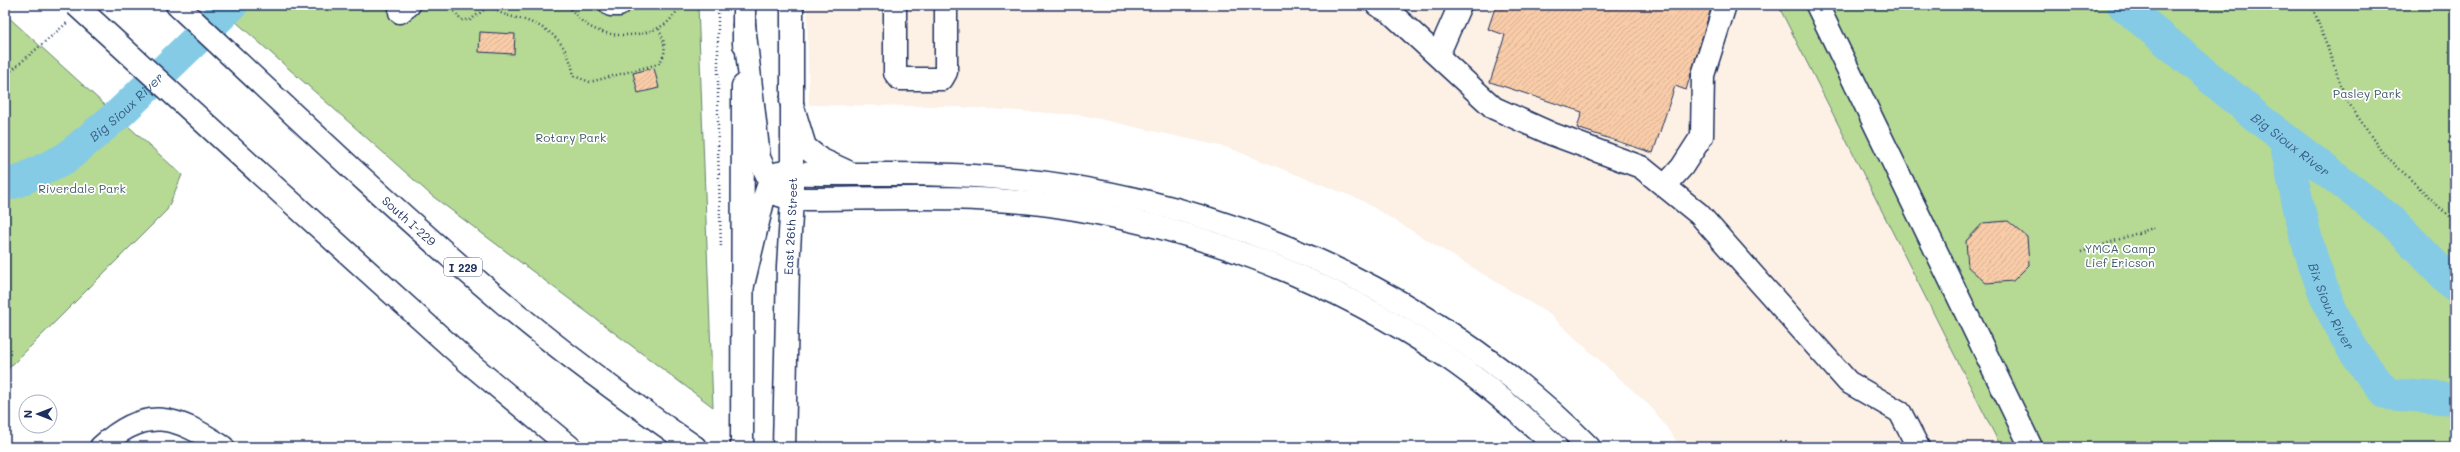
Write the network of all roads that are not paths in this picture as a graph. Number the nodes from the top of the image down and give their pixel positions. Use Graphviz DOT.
graph roads {
  1 [pos="76,5"];
  2 [pos="176,5"];
  3 [pos="611,5"];
  4 [pos="619,5"];
  5 [pos="792,5"];
  6 [pos="895,5"];
  7 [pos="946,5"];
  8 [pos="1377,5"];
  9 [pos="1460,5"];
  10 [pos="1725,5"];
  11 [pos="1817,5"];
  12 [pos="744,15"];
  13 [pos="1438,55"];
  14 [pos="792,101"];
  15 [pos="793,174"];
  16 [pos="867,174"];
  17 [pos="769,183"];
  18 [pos="1665,186"];
  19 [pos="792,199"];
  20 [pos="742,289"];
  21 [pos="101,447"];
  22 [pos="224,447"];
  23 [pos="570,447"];
  24 [pos="695,447"];
  25 [pos="742,447"];
  26 [pos="784,447"];
  27 [pos="1556,447"];
  28 [pos="1589,447"];
  29 [pos="1918,447"];
  30 [pos="2031,447"];
  1 -- 23 [label="main road, bridge"];
  2 -- 24 [label="main road, South I-229 / I 229"];
  3 -- 4 [label="main road"];
  5 -- 14 [label="main road, East 26th Street"];
  6 -- 7 [label="main road"];
  8 -- 13 [label="main road"];
  9 -- 13 [label="main road"];
  10 -- 18 [label="main road"];
  11 -- 30 [label="main road"];
  12 -- 17 [label="main road"];
  12 -- 20 [label="main road"];
  13 -- 18 [label="main road"];
  14 -- 15 [label="main road, East 26th Street"];
  14 -- 16 [label="main road"];
  15 -- 16 [label="main road"];
  15 -- 17 [label="main road"];
  15 -- 19 [label="main road, East 26th Street"];
  16 -- 28 [label="main road"];
  17 -- 19 [label="main road"];
  17 -- 20 [label="main road"];
  18 -- 29 [label="main road"];
  19 -- 26 [label="main road, East 26th Street"];
  19 -- 27 [label="main road"];
  20 -- 25 [label="main road"];
  21 -- 22 [label="main road"];
}
